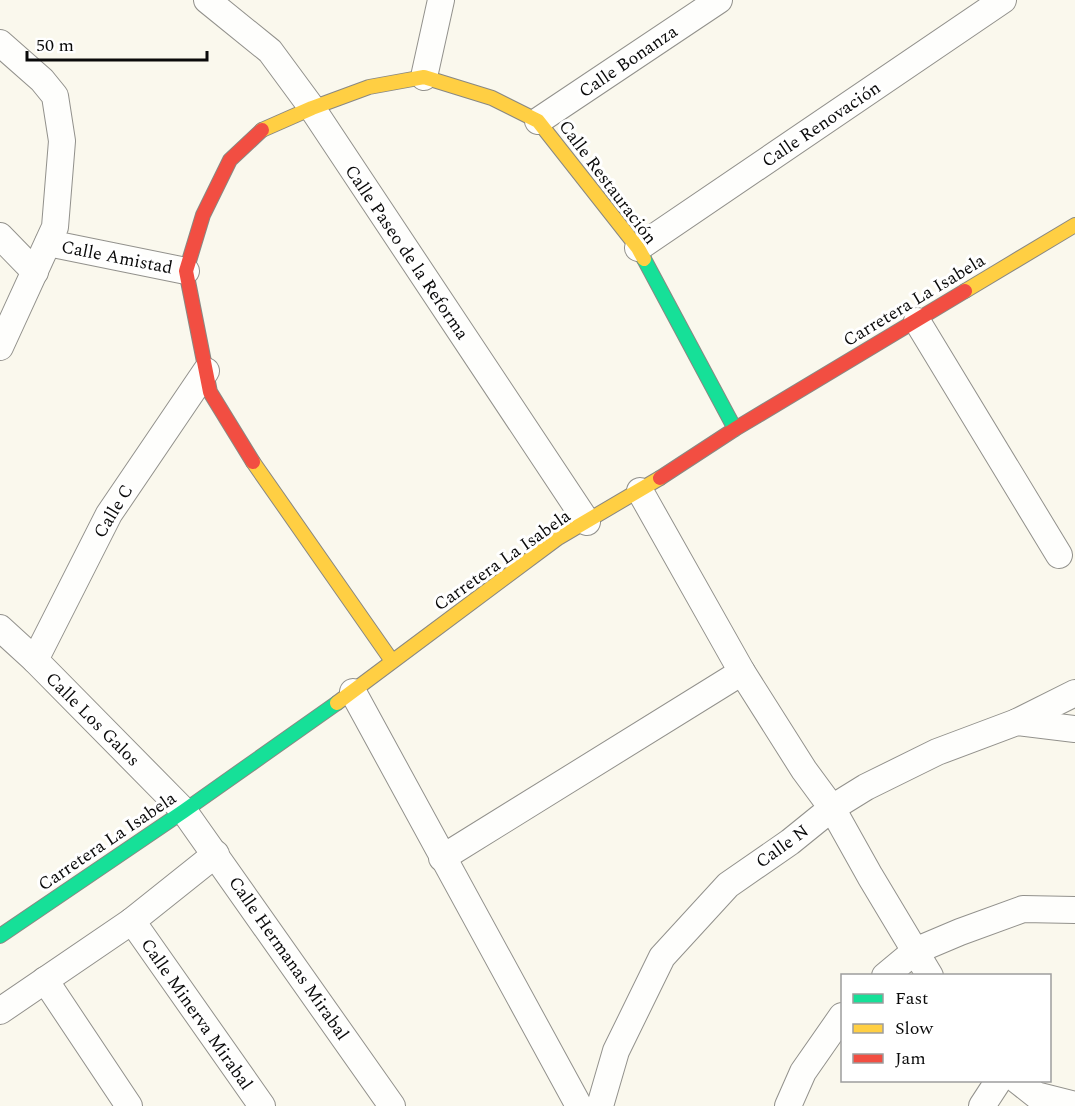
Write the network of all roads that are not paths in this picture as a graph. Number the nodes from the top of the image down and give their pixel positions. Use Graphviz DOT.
graph roads {
  1 [pos="207,0"];
  2 [pos="441,0"];
  3 [pos="718,0"];
  4 [pos="1003,0"];
  5 [pos="0,43"];
  6 [pos="424,77"];
  7 [pos="312,108"];
  8 [pos="538,121"];
  9 [pos="1075,225"];
  10 [pos="0,236"];
  11 [pos="48,243"];
  12 [pos="638,248"];
  13 [pos="186,271"];
  14 [pos="35,272"];
  15 [pos="916,321"];
  16 [pos="0,347"];
  17 [pos="206,371"];
  18 [pos="735,429"];
  19 [pos="640,491"];
  20 [pos="587,522"];
  21 [pos="1059,555"];
  22 [pos="0,628"];
  23 [pos="35,660"];
  24 [pos="392,661"];
  25 [pos="742,672"];
  26 [pos="353,692"];
  27 [pos="1075,693"];
  28 [pos="1017,722"];
  29 [pos="1075,729"];
  30 [pos="832,808"];
  31 [pos="184,811"];
  32 [pos="216,854"];
  33 [pos="442,858"];
  34 [pos="1075,910"];
  35 [pos="132,921"];
  36 [pos="0,936"];
  37 [pos="915,951"];
  38 [pos="886,974"];
  39 [pos="929,974"];
  40 [pos="45,980"];
  41 [pos="0,1011"];
  42 [pos="841,1019"];
  43 [pos="998,1082"];
  44 [pos="1020,1082"];
  45 [pos="1075,1105"];
  46 [pos="129,1106"];
  47 [pos="262,1106"];
  48 [pos="392,1106"];
  49 [pos="579,1106"];
  50 [pos="600,1106"];
  51 [pos="788,1106"];
  52 [pos="982,1106"];
  1 -- 7 [label="street, Calle Paseo de la Reforma"];
  2 -- 6 [label="street"];
  3 -- 8 [label="street, Calle Bonanza"];
  4 -- 12 [label="street, Calle Renovación"];
  5 -- 11 [label="street"];
  6 -- 7 [label="main road, Calle Restauración"];
  6 -- 8 [label="main road, Calle Restauración"];
  7 -- 13 [label="main road, Calle Restauración"];
  7 -- 20 [label="street, Calle Paseo de la Reforma"];
  8 -- 12 [label="main road, Calle Restauración"];
  9 -- 15 [label="main road, Carretera La Isabela"];
  10 -- 14 [label="street"];
  11 -- 13 [label="street, Calle Amistad"];
  11 -- 14 [label="street"];
  12 -- 18 [label="main road, Calle Restauración"];
  13 -- 17 [label="main road, Calle Restauración"];
  14 -- 16 [label="street"];
  15 -- 18 [label="main road, Carretera La Isabela"];
  15 -- 21 [label="street"];
  17 -- 23 [label="street, Calle C"];
  17 -- 24 [label="main road, Calle Restauración"];
  18 -- 19 [label="main road, Carretera La Isabela"];
  19 -- 20 [label="main road, Carretera La Isabela"];
  19 -- 25 [label="street"];
  20 -- 24 [label="main road, Carretera La Isabela"];
  22 -- 23 [label="street, Calle Los Galos"];
  23 -- 31 [label="street, Calle Los Galos"];
  24 -- 26 [label="main road, Carretera La Isabela"];
  25 -- 30 [label="street"];
  25 -- 33 [label="street"];
  26 -- 31 [label="main road, Carretera La Isabela"];
  26 -- 33 [label="street"];
  27 -- 28 [label="street"];
  28 -- 29 [label="street, Calle N"];
  28 -- 30 [label="street, Calle N"];
  30 -- 37 [label="street"];
  30 -- 50 [label="street, Calle N"];
  31 -- 32 [label="street, Calle Hermanas Mirabal"];
  31 -- 36 [label="main road, Carretera La Isabela"];
  32 -- 35 [label="street"];
  32 -- 48 [label="street, Calle Hermanas Mirabal"];
  33 -- 49 [label="street"];
  34 -- 37 [label="street"];
  35 -- 40 [label="street"];
  35 -- 47 [label="street, Calle Minerva Mirabal"];
  37 -- 38 [label="street"];
  37 -- 39 [label="street"];
  40 -- 41 [label="street"];
  40 -- 46 [label="street"];
  42 -- 51 [label="street"];
  43 -- 52 [label="street"];
  44 -- 45 [label="street"];
}
